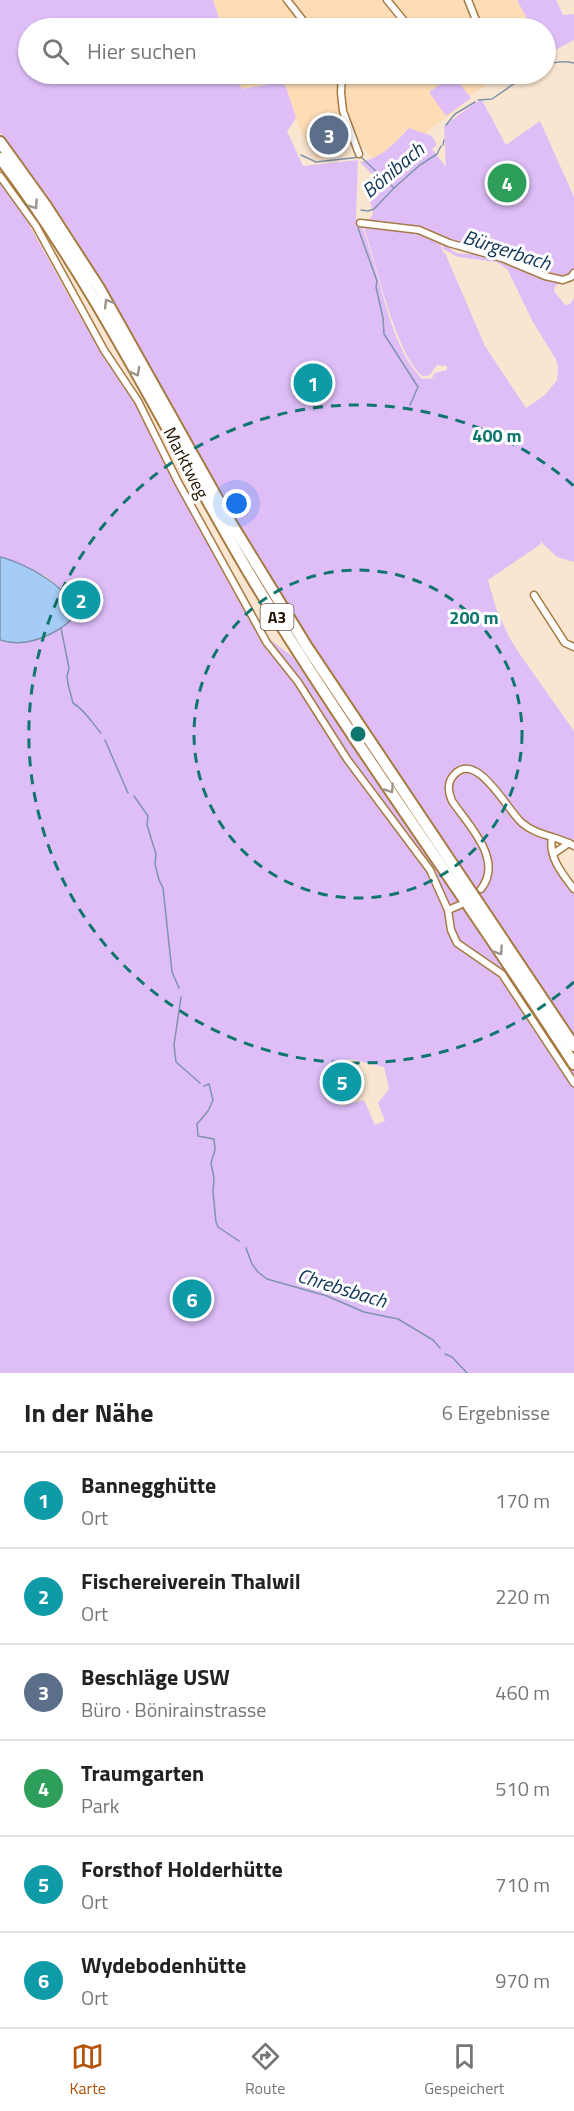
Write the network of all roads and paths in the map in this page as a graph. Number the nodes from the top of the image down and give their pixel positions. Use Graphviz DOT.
graph roads {
  1 [pos="287,0"];
  2 [pos="387,0"];
  3 [pos="468,0"];
  4 [pos="301,18"];
  5 [pos="402,18"];
  6 [pos="475,18"];
  7 [pos="341,84"];
  8 [pos="0,142"];
  9 [pos="359,154"];
  10 [pos="0,158"];
  11 [pos="0,176"];
  12 [pos="360,223"];
  13 [pos="574,273"];
  14 [pos="534,594"];
  15 [pos="574,648"];
  16 [pos="552,837"];
  17 [pos="571,844"];
  18 [pos="553,854"];
  19 [pos="574,889"];
  20 [pos="481,890"];
  21 [pos="460,905"];
  22 [pos="448,910"];
  23 [pos="574,1046"];
  24 [pos="574,1064"];
  25 [pos="574,1083"];
  1 -- 4 [label="street"];
  2 -- 5 [label="street"];
  3 -- 6 [label="street"];
  7 -- 9 [label="street"];
  23 -- 8 [label="highway, A3, one-way"];
  10 -- 24 [label="highway, A3, one-way"];
  11 -- 22 [label="street, Marktweg"];
  12 -- 13 [label="street"];
  14 -- 15 [label="street"];
  16 -- 17 [label="street"];
  16 -- 18 [label="street"];
  16 -- 20 [label="street"];
  17 -- 18 [label="street"];
  18 -- 19 [label="street"];
  21 -- 22 [label="street"];
  22 -- 25 [label="street, Marktweg"];
}
